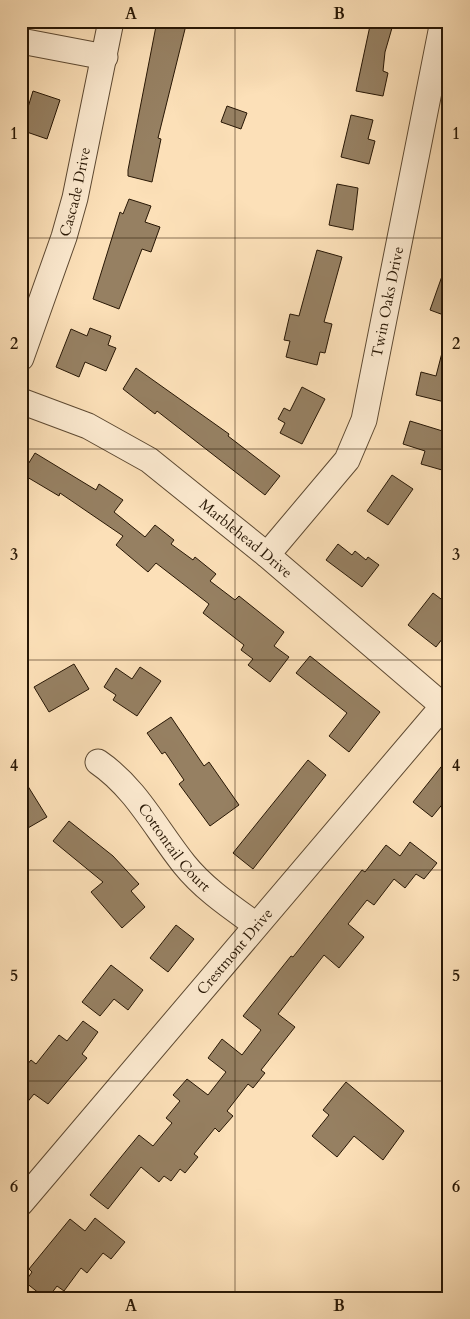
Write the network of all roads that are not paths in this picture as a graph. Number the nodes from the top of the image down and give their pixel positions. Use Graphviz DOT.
graph roads {
  1 [pos="111,21"];
  2 [pos="442,21"];
  3 [pos="21,41"];
  4 [pos="104,57"];
  5 [pos="21,358"];
  6 [pos="21,401"];
  7 [pos="267,555"];
  8 [pos="447,705"];
  9 [pos="98,762"];
  10 [pos="256,925"];
  11 [pos="21,1204"];
  1 -- 4 [label="street, Cascade Drive"];
  2 -- 7 [label="street, Twin Oaks Drive"];
  3 -- 4 [label="street"];
  4 -- 5 [label="street, Cascade Drive"];
  6 -- 7 [label="street, Marblehead Drive"];
  7 -- 8 [label="street, Marblehead Drive"];
  8 -- 10 [label="street, Crestmont Drive"];
  9 -- 10 [label="street, Cottontail Court"];
  10 -- 11 [label="street, Crestmont Drive"];
}
